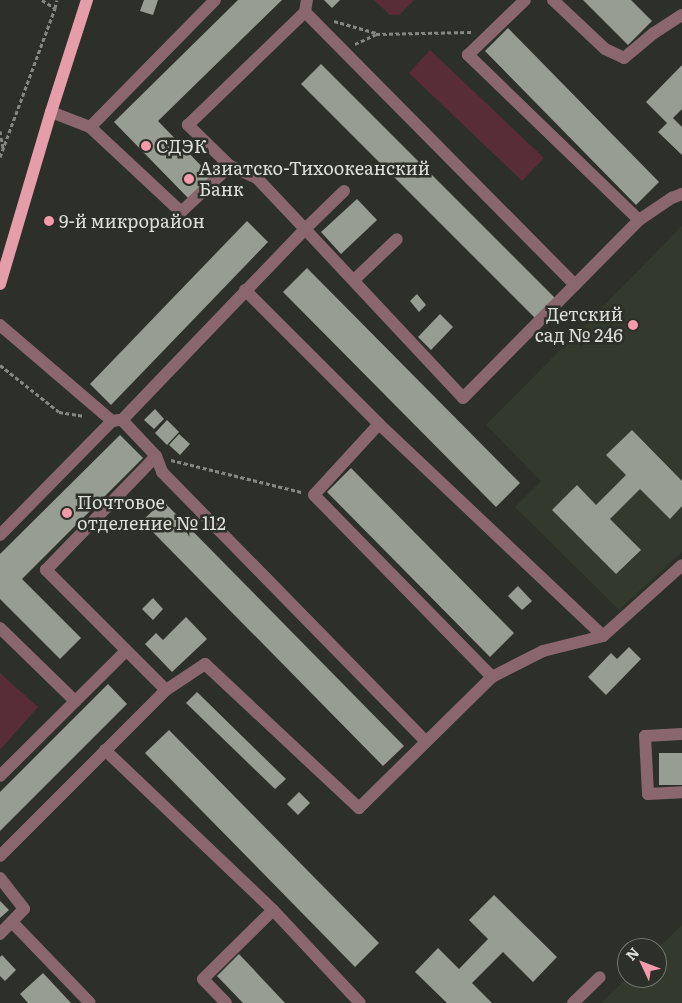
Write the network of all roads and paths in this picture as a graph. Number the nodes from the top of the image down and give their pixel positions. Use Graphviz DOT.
graph roads {
  1 [pos="42,0"];
  2 [pos="57,0"];
  3 [pos="87,0"];
  4 [pos="215,0"];
  5 [pos="525,0"];
  6 [pos="553,0"];
  7 [pos="306,6"];
  8 [pos="55,8"];
  9 [pos="682,15"];
  10 [pos="332,20"];
  11 [pos="492,32"];
  12 [pos="376,34"];
  13 [pos="342,50"];
  14 [pos="51,112"];
  15 [pos="90,128"];
  16 [pos="0,131"];
  17 [pos="3,148"];
  18 [pos="0,157"];
  19 [pos="230,166"];
  20 [pos="344,191"];
  21 [pos="682,194"];
  22 [pos="639,220"];
  23 [pos="304,229"];
  24 [pos="397,239"];
  25 [pos="354,280"];
  26 [pos="0,284"];
  27 [pos="576,285"];
  28 [pos="246,290"];
  29 [pos="0,325"];
  30 [pos="0,365"];
  31 [pos="117,420"];
  32 [pos="379,424"];
  33 [pos="156,456"];
  34 [pos="314,495"];
  35 [pos="0,536"];
  36 [pos="682,565"];
  37 [pos="0,628"];
  38 [pos="603,636"];
  39 [pos="126,651"];
  40 [pos="492,677"];
  41 [pos="166,690"];
  42 [pos="75,701"];
  43 [pos="682,734"];
  44 [pos="425,741"];
  45 [pos="106,750"];
  46 [pos="0,776"];
  47 [pos="682,792"];
  48 [pos="0,856"];
  49 [pos="0,878"];
  50 [pos="273,910"];
  51 [pos="12,922"];
  52 [pos="0,934"];
  53 [pos="600,976"];
  54 [pos="90,1003"];
  55 [pos="226,1003"];
  56 [pos="360,1003"];
  57 [pos="573,1003"];
  1 -- 8 [label="path"];
  2 -- 8 [label="path"];
  3 -- 14 [label="main road"];
  4 -- 15 [label="lane"];
  5 -- 11 [label="lane"];
  6 -- 9 [label="lane"];
  7 -- 13 [label="lane"];
  7 -- 19 [label="lane"];
  8 -- 17 [label="path"];
  10 -- 12 [label="path"];
  11 -- 12 [label="path"];
  11 -- 22 [label="lane"];
  12 -- 13 [label="path"];
  13 -- 27 [label="lane"];
  14 -- 15 [label="lane"];
  14 -- 26 [label="main road"];
  15 -- 19 [label="lane"];
  16 -- 17 [label="path"];
  17 -- 18 [label="path"];
  19 -- 23 [label="lane"];
  20 -- 23 [label="lane"];
  21 -- 22 [label="lane"];
  22 -- 27 [label="lane"];
  23 -- 25 [label="lane"];
  23 -- 28 [label="lane"];
  24 -- 25 [label="lane"];
  25 -- 27 [label="lane"];
  28 -- 31 [label="lane"];
  28 -- 32 [label="lane"];
  29 -- 31 [label="lane"];
  30 -- 31 [label="path"];
  31 -- 33 [label="lane"];
  31 -- 35 [label="lane"];
  32 -- 34 [label="lane"];
  32 -- 38 [label="lane"];
  33 -- 34 [label="path"];
  33 -- 39 [label="lane"];
  33 -- 44 [label="lane"];
  34 -- 40 [label="lane"];
  36 -- 38 [label="lane"];
  37 -- 42 [label="lane"];
  38 -- 40 [label="lane"];
  39 -- 41 [label="lane"];
  39 -- 42 [label="lane"];
  40 -- 44 [label="lane"];
  41 -- 44 [label="lane"];
  41 -- 45 [label="lane"];
  42 -- 46 [label="lane"];
  43 -- 47 [label="lane"];
  45 -- 48 [label="lane"];
  45 -- 50 [label="lane"];
  49 -- 51 [label="lane"];
  50 -- 55 [label="lane"];
  50 -- 56 [label="lane"];
  51 -- 52 [label="lane"];
  51 -- 54 [label="lane"];
  53 -- 57 [label="lane"];
}
